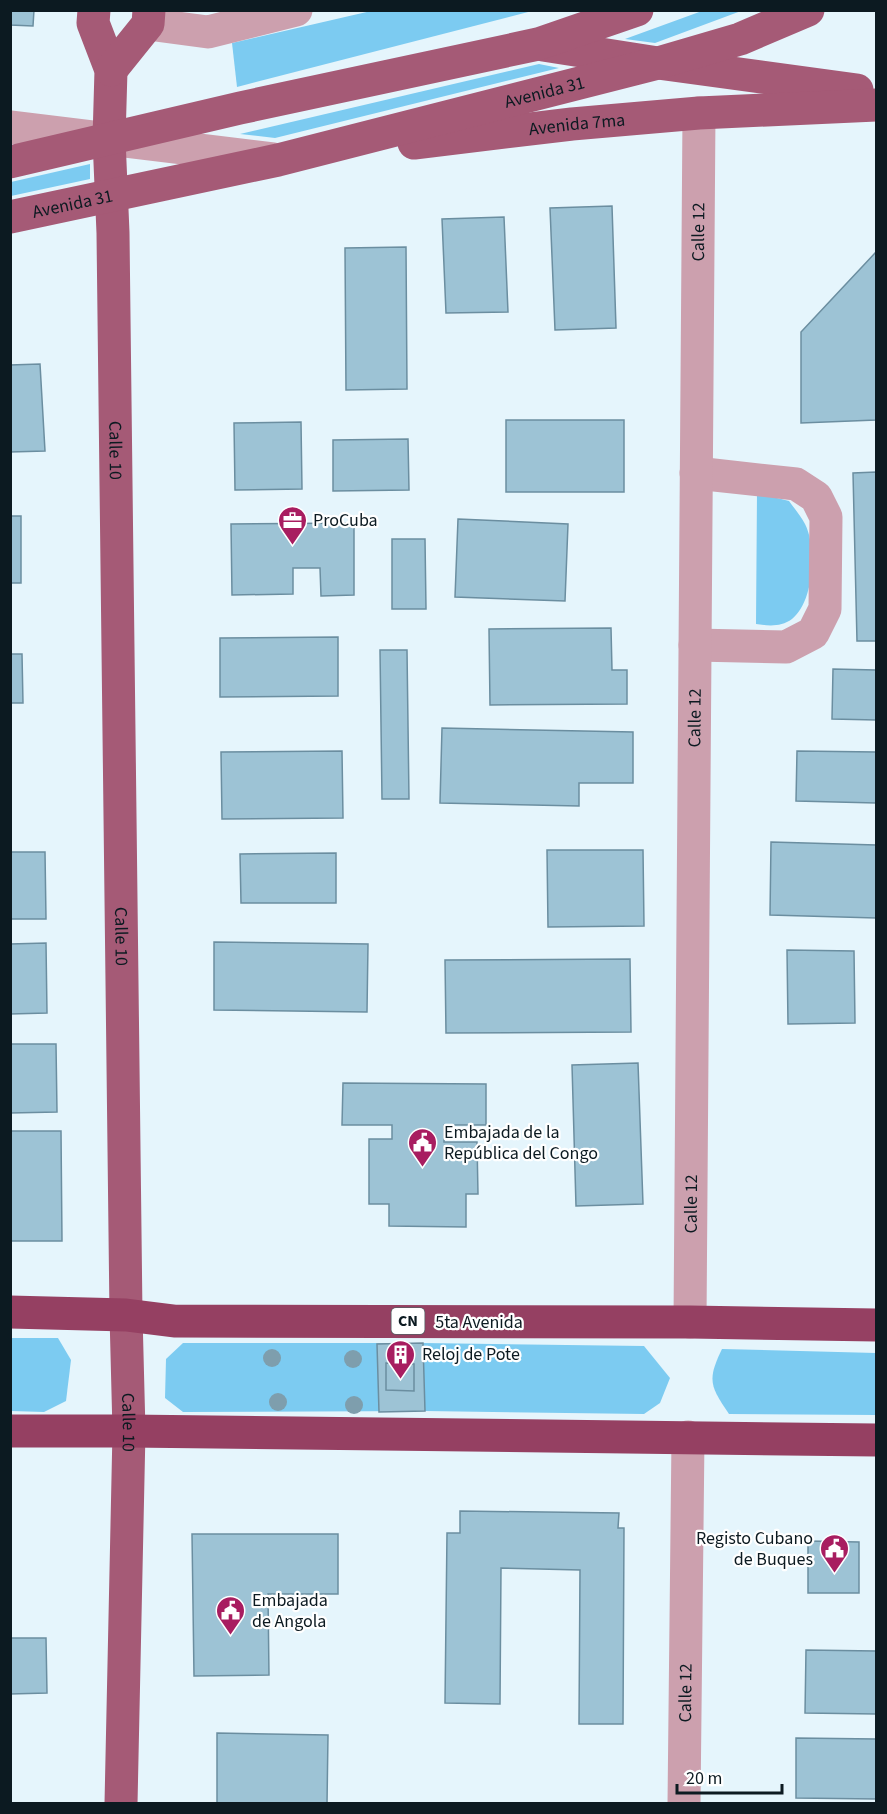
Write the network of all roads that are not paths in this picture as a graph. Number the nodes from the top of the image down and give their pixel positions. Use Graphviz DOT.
graph roads {
  1 [pos="94,10"];
  2 [pos="296,10"];
  3 [pos="637,10"];
  4 [pos="808,10"];
  5 [pos="148,17"];
  6 [pos="538,44"];
  7 [pos="658,63"];
  8 [pos="111,70"];
  9 [pos="876,93"];
  10 [pos="876,105"];
  11 [pos="699,113"];
  12 [pos="10,127"];
  13 [pos="109,139"];
  14 [pos="278,160"];
  15 [pos="10,162"];
  16 [pos="112,194"];
  17 [pos="10,217"];
  18 [pos="696,473"];
  19 [pos="695,645"];
  20 [pos="10,1312"];
  21 [pos="126,1315"];
  22 [pos="690,1322"];
  23 [pos="876,1325"];
  24 [pos="10,1431"];
  25 [pos="129,1431"];
  26 [pos="688,1437"];
  27 [pos="876,1440"];
  28 [pos="121,1803"];
  29 [pos="684,1803"];
  1 -- 8 [label="main road, Calle 10"];
  2 -- 5 [label="street"];
  3 -- 6 [label="main road, Avenida 31"];
  4 -- 7 [label="main road, Avenida 31"];
  5 -- 8 [label="main road"];
  6 -- 7 [label="main road"];
  6 -- 13 [label="main road, Avenida 31"];
  7 -- 9 [label="main road"];
  7 -- 14 [label="main road, Avenida 31"];
  8 -- 13 [label="main road, Calle 10"];
  10 -- 11 [label="main road, Avenida 7ma"];
  11 -- 14 [label="main road, Avenida 7ma"];
  11 -- 18 [label="street, Calle 12"];
  12 -- 13 [label="street"];
  13 -- 14 [label="street, Avenida 31"];
  13 -- 15 [label="main road, Avenida 31"];
  13 -- 16 [label="main road, Calle 10"];
  14 -- 16 [label="main road, Avenida 31"];
  16 -- 17 [label="main road, Avenida 31"];
  16 -- 21 [label="main road, Calle 10"];
  18 -- 19 [label="street, Calle 12"];
  18 -- 19 [label="street"];
  19 -- 22 [label="street, Calle 12"];
  20 -- 21 [label="highway, 5ta Avenida / CN"];
  21 -- 22 [label="highway, 5ta Avenida / CN"];
  21 -- 25 [label="main road, Calle 10"];
  22 -- 23 [label="highway, 5ta Avenida / CN"];
  24 -- 25 [label="highway"];
  25 -- 26 [label="highway"];
  25 -- 28 [label="main road, Calle 10"];
  26 -- 27 [label="highway"];
  26 -- 29 [label="street, Calle 12"];
}
